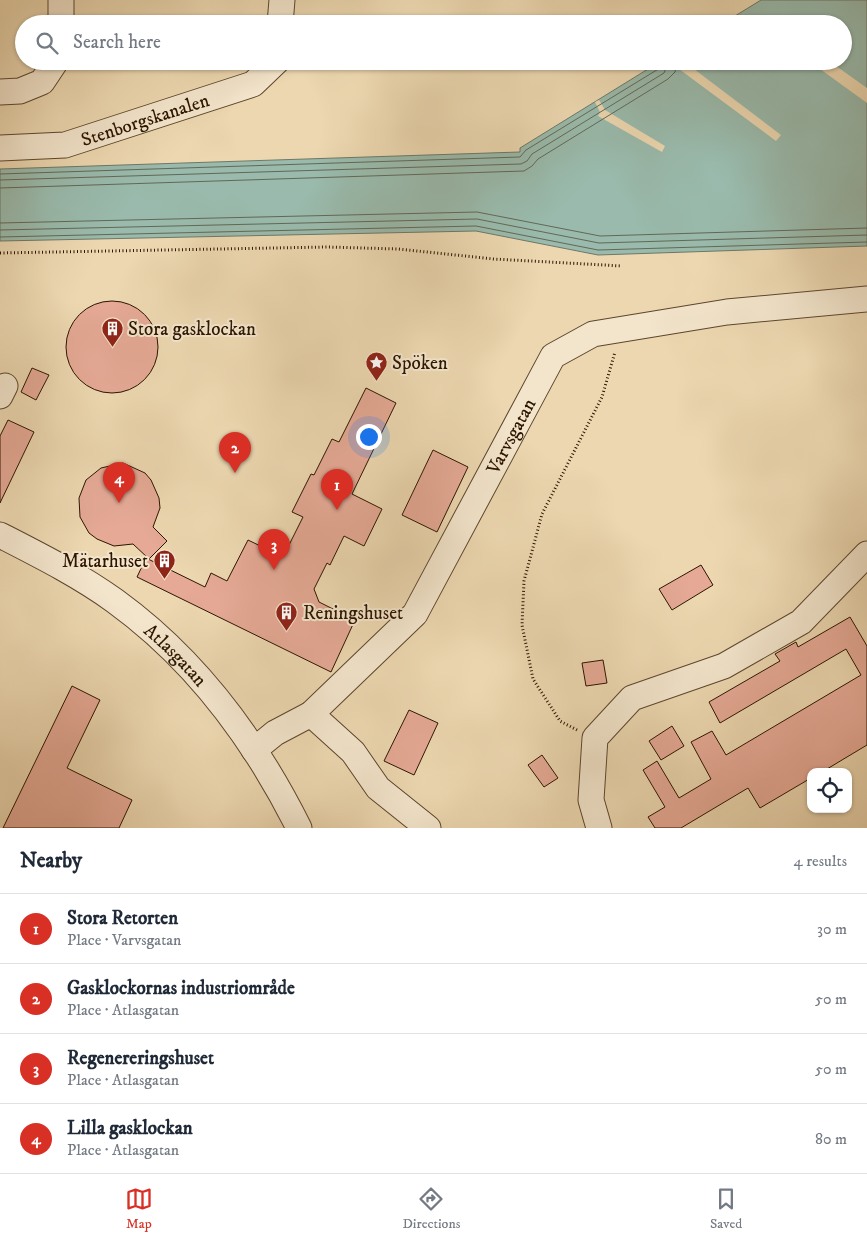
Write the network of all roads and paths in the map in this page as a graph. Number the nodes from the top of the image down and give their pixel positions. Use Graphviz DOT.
graph roads {
  1 [pos="61,0"];
  2 [pos="282,0"];
  3 [pos="61,15"];
  4 [pos="281,15"];
  5 [pos="50,70"];
  6 [pos="268,70"];
  7 [pos="0,92"];
  8 [pos="0,148"];
  9 [pos="0,254"];
  10 [pos="622,266"];
  11 [pos="867,299"];
  12 [pos="622,330"];
  13 [pos="0,535"];
  14 [pos="867,554"];
  15 [pos="311,714"];
  16 [pos="595,738"];
  17 [pos="254,750"];
  18 [pos="299,828"];
  19 [pos="428,828"];
  20 [pos="599,828"];
  1 -- 3 [label="street"];
  2 -- 4 [label="street"];
  5 -- 7 [label="street"];
  6 -- 8 [label="street, Stenborgskanalen"];
  9 -- 10 [label="path"];
  11 -- 12 [label="street, Varvsgatan"];
  12 -- 15 [label="street, Varvsgatan"];
  12 -- 16 [label="path"];
  13 -- 17 [label="street, Atlasgatan"];
  14 -- 16 [label="street"];
  15 -- 17 [label="street, Varvsgatan"];
  15 -- 19 [label="street"];
  16 -- 20 [label="street"];
  17 -- 18 [label="street, Atlasgatan"];
}
